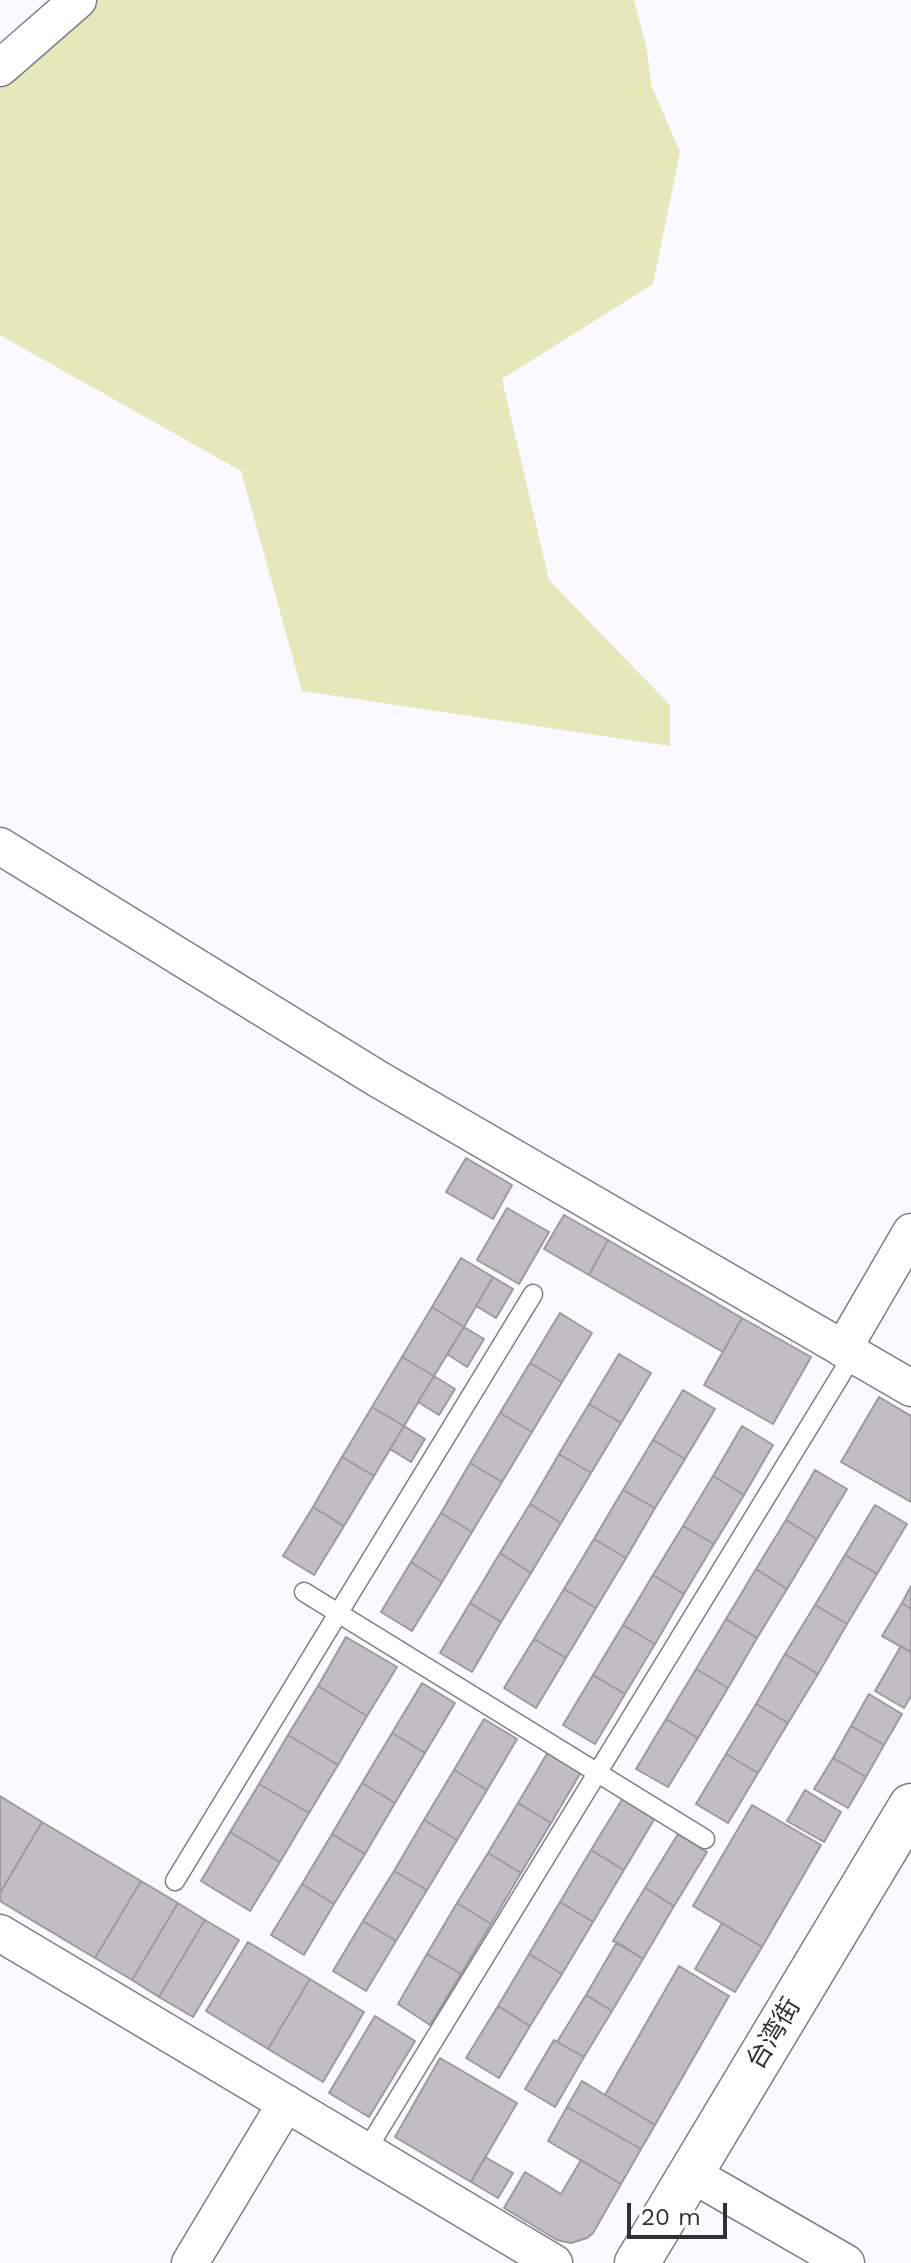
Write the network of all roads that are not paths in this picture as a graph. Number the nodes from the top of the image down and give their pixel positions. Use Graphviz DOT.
graph roads {
  1 [pos="78,0"];
  2 [pos="8,50"];
  3 [pos="0,846"];
  4 [pos="911,1232"];
  5 [pos="533,1294"];
  6 [pos="848,1352"];
  7 [pos="911,1388"];
  8 [pos="304,1592"];
  9 [pos="338,1613"];
  10 [pos="597,1773"];
  11 [pos="911,1806"];
  12 [pos="705,1839"];
  13 [pos="175,1881"];
  14 [pos="0,1933"];
  15 [pos="286,2103"];
  16 [pos="366,2151"];
  17 [pos="690,2173"];
  18 [pos="190,2263"];
  19 [pos="554,2263"];
  20 [pos="637,2263"];
  21 [pos="846,2263"];
  1 -- 2 [label="street"];
  3 -- 6 [label="street"];
  4 -- 6 [label="street"];
  5 -- 9 [label="lane"];
  6 -- 7 [label="street"];
  6 -- 10 [label="lane"];
  8 -- 9 [label="lane"];
  9 -- 10 [label="lane"];
  9 -- 13 [label="lane"];
  10 -- 12 [label="lane"];
  10 -- 16 [label="lane"];
  11 -- 17 [label="main road, 台湾街"];
  14 -- 15 [label="street"];
  15 -- 16 [label="street"];
  15 -- 18 [label="street"];
  16 -- 19 [label="street"];
  17 -- 20 [label="main road, 台湾街"];
  17 -- 21 [label="street"];
}
